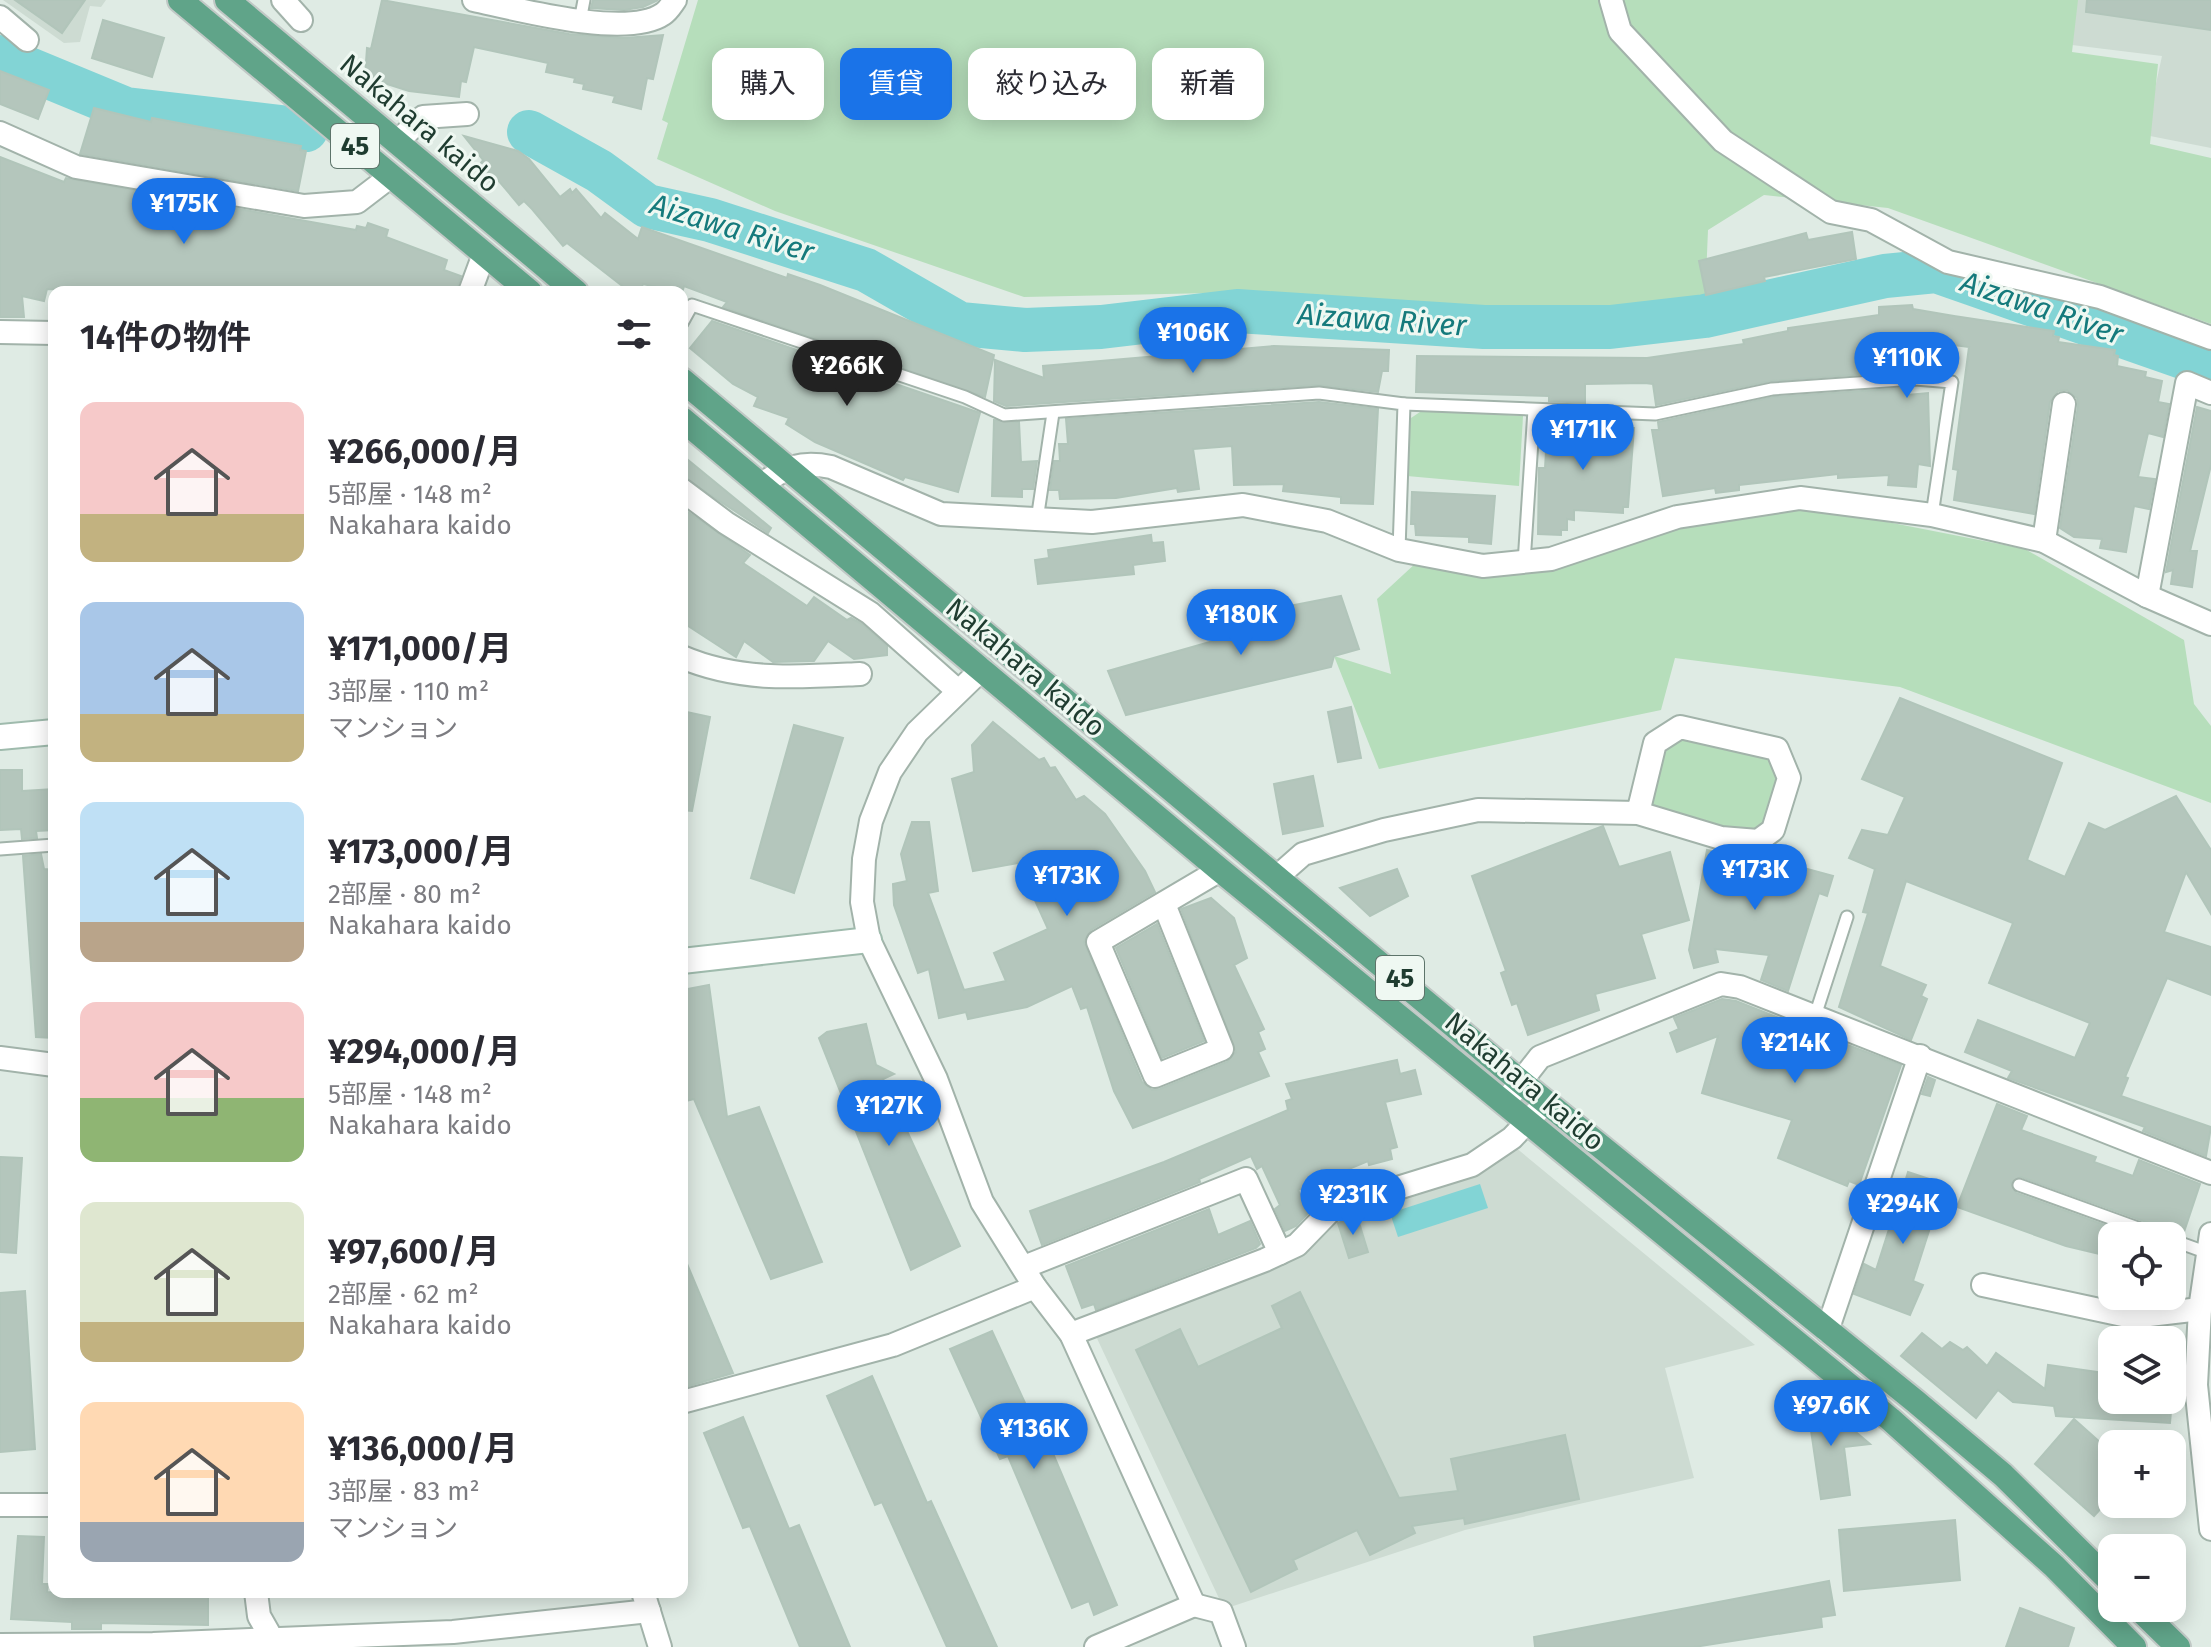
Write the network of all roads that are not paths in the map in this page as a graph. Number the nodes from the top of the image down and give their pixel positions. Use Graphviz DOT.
graph roads {
  1 [pos="180,0"];
  2 [pos="227,0"];
  3 [pos="283,0"];
  4 [pos="474,0"];
  5 [pos="675,0"];
  6 [pos="1611,0"];
  7 [pos="582,11"];
  8 [pos="0,17"];
  9 [pos="301,20"];
  10 [pos="27,40"];
  11 [pos="467,114"];
  12 [pos="0,133"];
  13 [pos="397,142"];
  14 [pos="391,176"];
  15 [pos="484,254"];
  16 [pos="472,286"];
  17 [pos="523,286"];
  18 [pos="569,286"];
  19 [pos="688,312"];
  20 [pos="0,332"];
  21 [pos="48,333"];
  22 [pos="2211,338"];
  23 [pos="688,385"];
  24 [pos="2211,393"];
  25 [pos="1404,404"];
  26 [pos="2064,404"];
  27 [pos="1534,410"];
  28 [pos="1053,413"];
  29 [pos="688,424"];
  30 [pos="786,466"];
  31 [pos="761,485"];
  32 [pos="688,494"];
  33 [pos="1932,515"];
  34 [pos="1037,520"];
  35 [pos="2044,541"];
  36 [pos="1399,550"];
  37 [pos="1524,564"];
  38 [pos="2147,596"];
  39 [pos="2211,624"];
  40 [pos="688,660"];
  41 [pos="982,669"];
  42 [pos="860,674"];
  43 [pos="958,691"];
  44 [pos="48,733"];
  45 [pos="0,737"];
  46 [pos="1638,813"];
  47 [pos="48,845"];
  48 [pos="0,849"];
  49 [pos="1220,870"];
  50 [pos="1278,876"];
  51 [pos="1164,904"];
  52 [pos="1847,917"];
  53 [pos="869,940"];
  54 [pos="688,960"];
  55 [pos="1815,1016"];
  56 [pos="1920,1056"];
  57 [pos="0,1058"];
  58 [pos="48,1064"];
  59 [pos="1521,1082"];
  60 [pos="1505,1102"];
  61 [pos="1546,1102"];
  62 [pos="1529,1123"];
  63 [pos="2211,1173"];
  64 [pos="2019,1185"];
  65 [pos="2121,1222"];
  66 [pos="2186,1241"];
  67 [pos="2210,1244"];
  68 [pos="1280,1253"];
  69 [pos="1024,1267"];
  70 [pos="1983,1285"];
  71 [pos="1035,1287"];
  72 [pos="2206,1310"];
  73 [pos="1827,1331"];
  74 [pos="1071,1334"];
  75 [pos="688,1400"];
  76 [pos="0,1505"];
  77 [pos="48,1505"];
  78 [pos="2211,1529"];
  79 [pos="2098,1569"];
  80 [pos="257,1598"];
  81 [pos="646,1602"];
  82 [pos="1194,1605"];
  83 [pos="2152,1622"];
  84 [pos="274,1642"];
  85 [pos="0,1645"];
  86 [pos="153,1645"];
  87 [pos="660,1647"];
  88 [pos="1096,1647"];
  89 [pos="1234,1647"];
  90 [pos="2134,1647"];
  91 [pos="2178,1647"];
  1 -- 14 [label="main road, 45"];
  2 -- 13 [label="main road, Nakahara kaido / 45"];
  3 -- 9 [label="street"];
  4 -- 7 [label="street"];
  5 -- 7 [label="street"];
  6 -- 22 [label="street"];
  8 -- 10 [label="street"];
  11 -- 13 [label="street"];
  12 -- 14 [label="street"];
  13 -- 18 [label="main road, Nakahara kaido / 45"];
  14 -- 15 [label="main road, 45"];
  15 -- 16 [label="street"];
  15 -- 17 [label="main road, 45"];
  19 -- 28 [label="lane"];
  20 -- 21 [label="street"];
  23 -- 30 [label="main road, Nakahara kaido / 45"];
  24 -- 38 [label="street"];
  25 -- 27 [label="lane"];
  25 -- 28 [label="lane"];
  25 -- 36 [label="lane"];
  26 -- 35 [label="street"];
  27 -- 33 [label="lane"];
  27 -- 37 [label="lane"];
  28 -- 34 [label="lane"];
  29 -- 31 [label="main road, Nakahara kaido / 45"];
  30 -- 31 [label="street"];
  30 -- 34 [label="street"];
  30 -- 50 [label="main road, Nakahara kaido / 45"];
  31 -- 41 [label="main road, Nakahara kaido / 45"];
  32 -- 43 [label="street"];
  33 -- 35 [label="street"];
  33 -- 37 [label="street"];
  34 -- 36 [label="street"];
  35 -- 38 [label="street"];
  36 -- 37 [label="street"];
  38 -- 39 [label="street"];
  40 -- 42 [label="street"];
  41 -- 43 [label="street"];
  41 -- 49 [label="main road, Nakahara kaido / 45"];
  43 -- 53 [label="street"];
  44 -- 45 [label="street"];
  46 -- 46 [label="street"];
  46 -- 50 [label="street"];
  47 -- 48 [label="lane"];
  49 -- 51 [label="street"];
  49 -- 60 [label="main road, Nakahara kaido / 45"];
  50 -- 59 [label="main road, Nakahara kaido / 45"];
  51 -- 51 [label="street"];
  52 -- 55 [label="lane"];
  53 -- 54 [label="street"];
  53 -- 69 [label="street"];
  55 -- 56 [label="street"];
  55 -- 59 [label="street"];
  56 -- 63 [label="street"];
  56 -- 73 [label="street"];
  57 -- 58 [label="street"];
  59 -- 60 [label="street"];
  59 -- 61 [label="main road, Nakahara kaido / 45"];
  60 -- 62 [label="main road, Nakahara kaido / 45"];
  61 -- 62 [label="street"];
  61 -- 73 [label="main road, Nakahara kaido / 45"];
  62 -- 68 [label="street"];
  62 -- 90 [label="main road, Nakahara kaido / 45"];
  64 -- 65 [label="lane"];
  66 -- 67 [label="lane"];
  67 -- 72 [label="street"];
  68 -- 69 [label="street"];
  68 -- 74 [label="street"];
  69 -- 71 [label="street"];
  70 -- 72 [label="street"];
  71 -- 74 [label="street"];
  71 -- 75 [label="street"];
  72 -- 78 [label="street"];
  73 -- 79 [label="main road, Nakahara kaido / 45"];
  74 -- 82 [label="street"];
  76 -- 77 [label="street"];
  80 -- 84 [label="street"];
  81 -- 84 [label="street"];
  81 -- 87 [label="street"];
  82 -- 88 [label="street"];
  82 -- 89 [label="street"];
  83 -- 91 [label="main road"];
  84 -- 86 [label="street"];
  85 -- 86 [label="street"];
}
